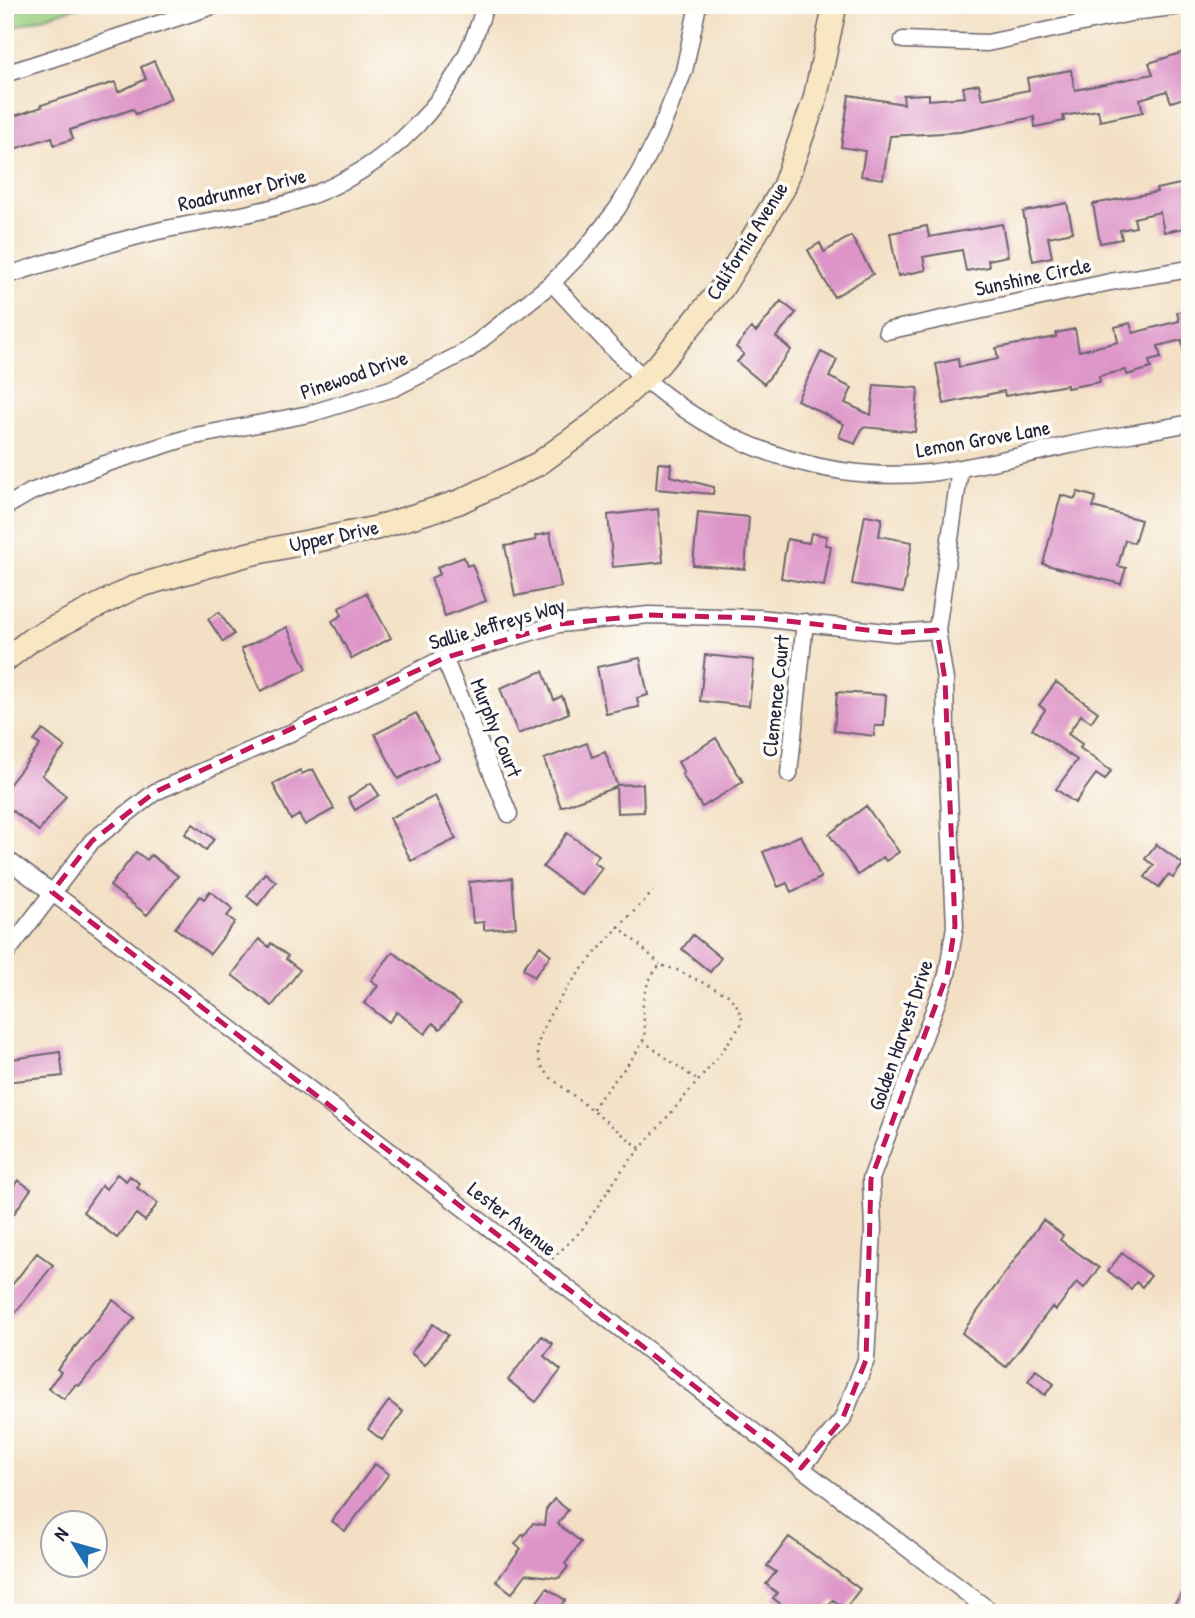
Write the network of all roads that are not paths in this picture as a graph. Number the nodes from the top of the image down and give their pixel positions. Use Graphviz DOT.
graph roads {
  1 [pos="216,5"];
  2 [pos="485,5"];
  3 [pos="698,5"];
  4 [pos="835,5"];
  5 [pos="1190,5"];
  6 [pos="903,40"];
  7 [pos="5,74"];
  8 [pos="1190,269"];
  9 [pos="5,276"];
  10 [pos="552,284"];
  11 [pos="887,331"];
  12 [pos="645,378"];
  13 [pos="1190,423"];
  14 [pos="960,469"];
  15 [pos="5,507"];
  16 [pos="804,622"];
  17 [pos="937,630"];
  18 [pos="444,658"];
  19 [pos="5,660"];
  20 [pos="789,774"];
  21 [pos="509,814"];
  22 [pos="5,858"];
  23 [pos="52,892"];
  24 [pos="5,955"];
  25 [pos="801,1468"];
  26 [pos="993,1613"];
  1 -- 7 [label="street"];
  2 -- 9 [label="street, Roadrunner Drive"];
  3 -- 10 [label="street, Pinewood Drive"];
  4 -- 12 [label="main road, California Avenue"];
  5 -- 6 [label="street"];
  8 -- 11 [label="street, Sunshine Circle"];
  10 -- 12 [label="street, Lemon Grove Lane"];
  10 -- 15 [label="street, Pinewood Drive"];
  12 -- 14 [label="street, Lemon Grove Lane"];
  12 -- 19 [label="main road, Upper Drive"];
  13 -- 14 [label="street, Lemon Grove Lane"];
  14 -- 17 [label="street, Golden Harvest Drive"];
  16 -- 17 [label="street, Sallie Jeffreys Way"];
  16 -- 18 [label="street, Sallie Jeffreys Way"];
  16 -- 20 [label="street, Clemence Court"];
  17 -- 25 [label="street, Golden Harvest Drive"];
  18 -- 21 [label="street, Murphy Court"];
  18 -- 23 [label="street, Sallie Jeffreys Way"];
  22 -- 23 [label="street, Lester Avenue"];
  23 -- 24 [label="street, Sallie Jeffreys Way"];
  23 -- 25 [label="street, Lester Avenue"];
  25 -- 26 [label="street, Lester Avenue"];
}
